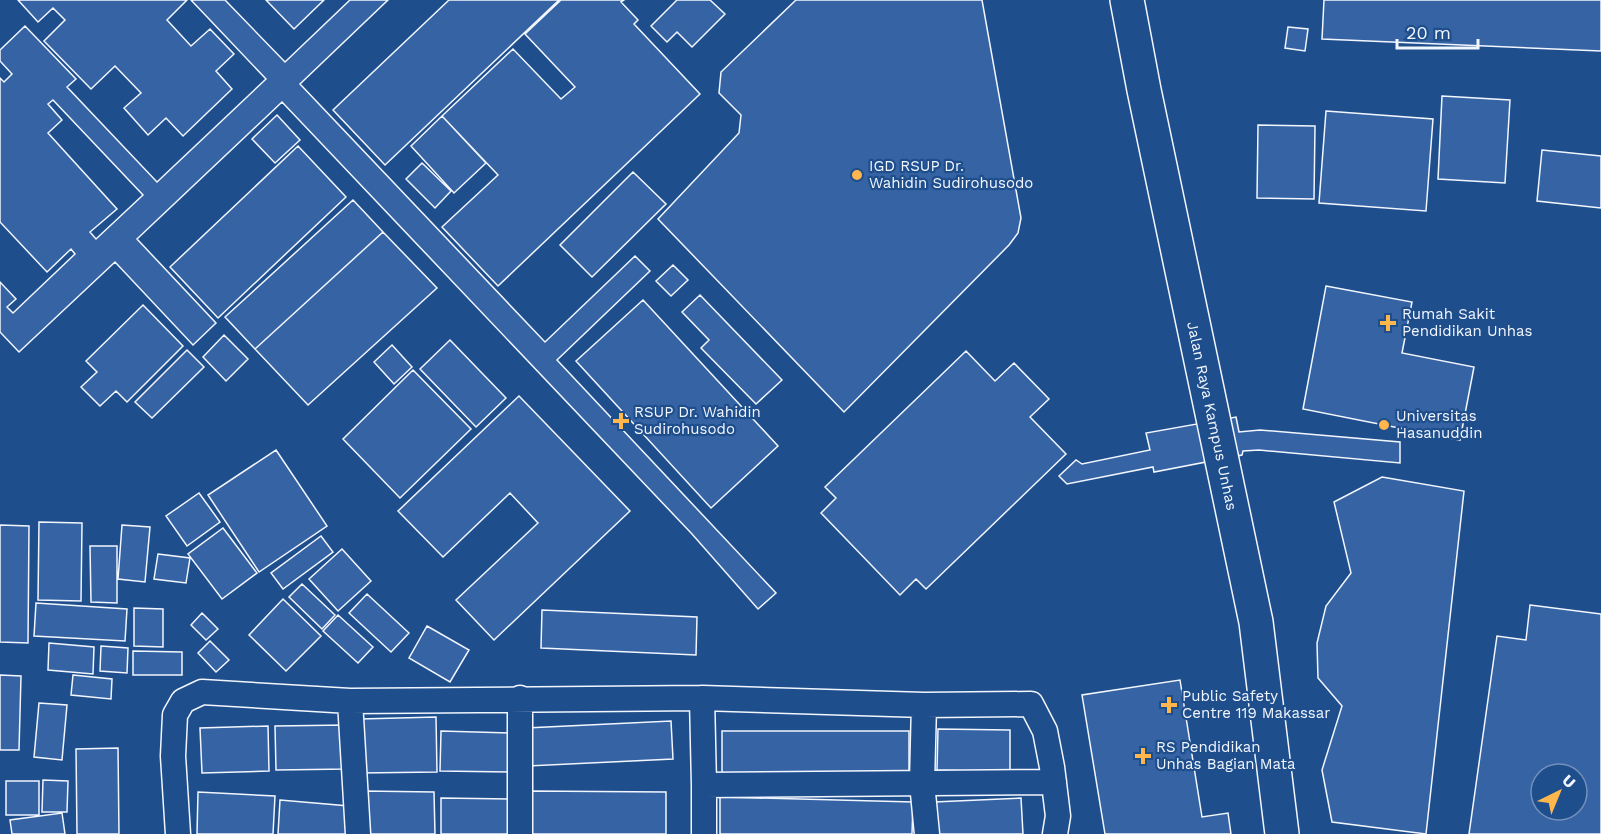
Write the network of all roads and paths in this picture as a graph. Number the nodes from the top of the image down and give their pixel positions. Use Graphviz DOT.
graph roads {
  1 [pos="1109,0"];
  2 [pos="1127,0"];
  3 [pos="1163,215"];
  4 [pos="1245,623"];
  5 [pos="520,698"];
  6 [pos="702,698"];
  7 [pos="350,701"];
  8 [pos="924,705"];
  9 [pos="1054,782"];
  10 [pos="922,783"];
  11 [pos="704,785"];
  12 [pos="178,834"];
  13 [pos="358,834"];
  14 [pos="520,834"];
  15 [pos="704,834"];
  16 [pos="927,834"];
  17 [pos="1055,834"];
  18 [pos="1261,834"];
  19 [pos="1282,834"];
  1 -- 3 [label="street, Jalan Raya Kampus Unhas"];
  2 -- 3 [label="street, Jalan Raya Kampus Unhas"];
  3 -- 4 [label="street, Jalan Raya Kampus Unhas"];
  4 -- 18 [label="street, Jalan Raya Kampus Unhas"];
  4 -- 19 [label="street, Jalan Raya Kampus Unhas"];
  5 -- 6 [label="street"];
  5 -- 7 [label="street"];
  5 -- 14 [label="street"];
  6 -- 8 [label="street"];
  6 -- 11 [label="street"];
  7 -- 12 [label="street"];
  7 -- 13 [label="street"];
  8 -- 9 [label="street"];
  8 -- 10 [label="street"];
  9 -- 10 [label="street"];
  9 -- 17 [label="street"];
  10 -- 11 [label="street"];
  10 -- 16 [label="street"];
  11 -- 15 [label="street"];
}
